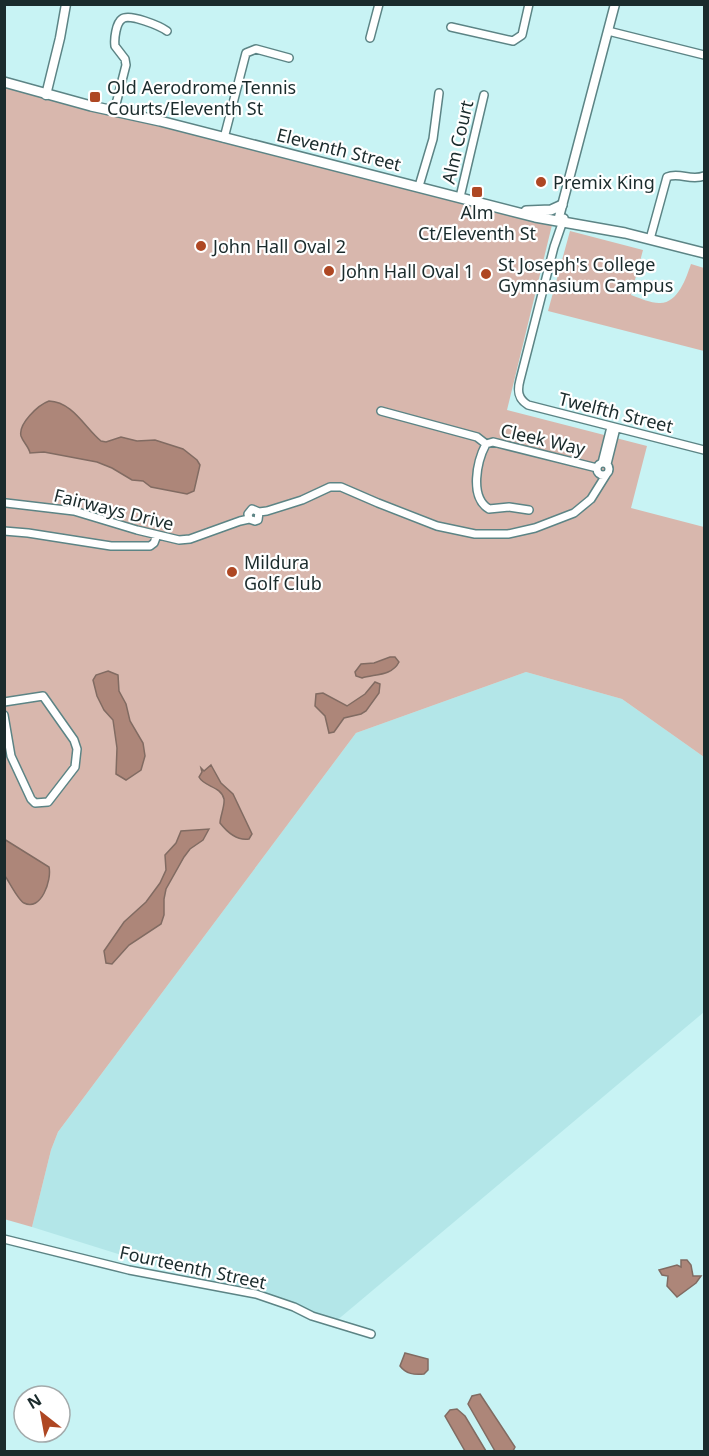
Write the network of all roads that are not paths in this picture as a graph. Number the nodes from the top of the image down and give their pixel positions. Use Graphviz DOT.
graph roads {
  1 [pos="66,4"];
  2 [pos="379,4"];
  3 [pos="529,4"];
  4 [pos="615,4"];
  5 [pos="451,27"];
  6 [pos="167,31"];
  7 [pos="608,31"];
  8 [pos="370,38"];
  9 [pos="705,55"];
  10 [pos="289,58"];
  11 [pos="4,81"];
  12 [pos="47,92"];
  13 [pos="439,93"];
  14 [pos="484,95"];
  15 [pos="114,109"];
  16 [pos="224,138"];
  17 [pos="705,176"];
  18 [pos="419,186"];
  19 [pos="567,191"];
  20 [pos="460,197"];
  21 [pos="562,205"];
  22 [pos="510,209"];
  23 [pos="524,211"];
  24 [pos="561,220"];
  25 [pos="650,239"];
  26 [pos="705,253"];
  27 [pos="381,411"];
  28 [pos="614,427"];
  29 [pos="486,444"];
  30 [pos="705,450"];
  31 [pos="602,469"];
  32 [pos="7,506"];
  33 [pos="529,510"];
  34 [pos="4,531"];
  35 [pos="157,535"];
  36 [pos="4,702"];
  37 [pos="4,715"];
  38 [pos="4,1239"];
  39 [pos="371,1334"];
  1 -- 12 [label="street"];
  2 -- 8 [label="street"];
  3 -- 5 [label="street"];
  4 -- 7 [label="street"];
  6 -- 15 [label="street"];
  7 -- 9 [label="street"];
  7 -- 19 [label="street"];
  10 -- 16 [label="street"];
  11 -- 12 [label="main road, Eleventh Street"];
  12 -- 15 [label="main road, Eleventh Street"];
  13 -- 18 [label="street"];
  14 -- 20 [label="street, Alm Court"];
  15 -- 16 [label="main road, Eleventh Street"];
  16 -- 18 [label="main road, Eleventh Street"];
  17 -- 25 [label="street"];
  18 -- 20 [label="main road, Eleventh Street"];
  19 -- 21 [label="street"];
  19 -- 24 [label="street"];
  20 -- 22 [label="main road, Eleventh Street"];
  21 -- 23 [label="main road"];
  21 -- 24 [label="street"];
  22 -- 23 [label="main road, Eleventh Street"];
  22 -- 24 [label="main road, Eleventh Street"];
  23 -- 24 [label="main road, Eleventh Street"];
  24 -- 25 [label="main road, Eleventh Street"];
  24 -- 28 [label="street, Twelfth Street"];
  25 -- 26 [label="main road, Eleventh Street"];
  27 -- 29 [label="street"];
  28 -- 30 [label="street, Twelfth Street"];
  28 -- 31 [label="street"];
  29 -- 31 [label="street, Cleek Way"];
  29 -- 33 [label="street, Cleek Way"];
  31 -- 35 [label="street, Fairways Drive"];
  32 -- 35 [label="street, Fairways Drive"];
  34 -- 35 [label="street"];
  36 -- 37 [label="street"];
  38 -- 39 [label="street, Fourteenth Street"];
}
